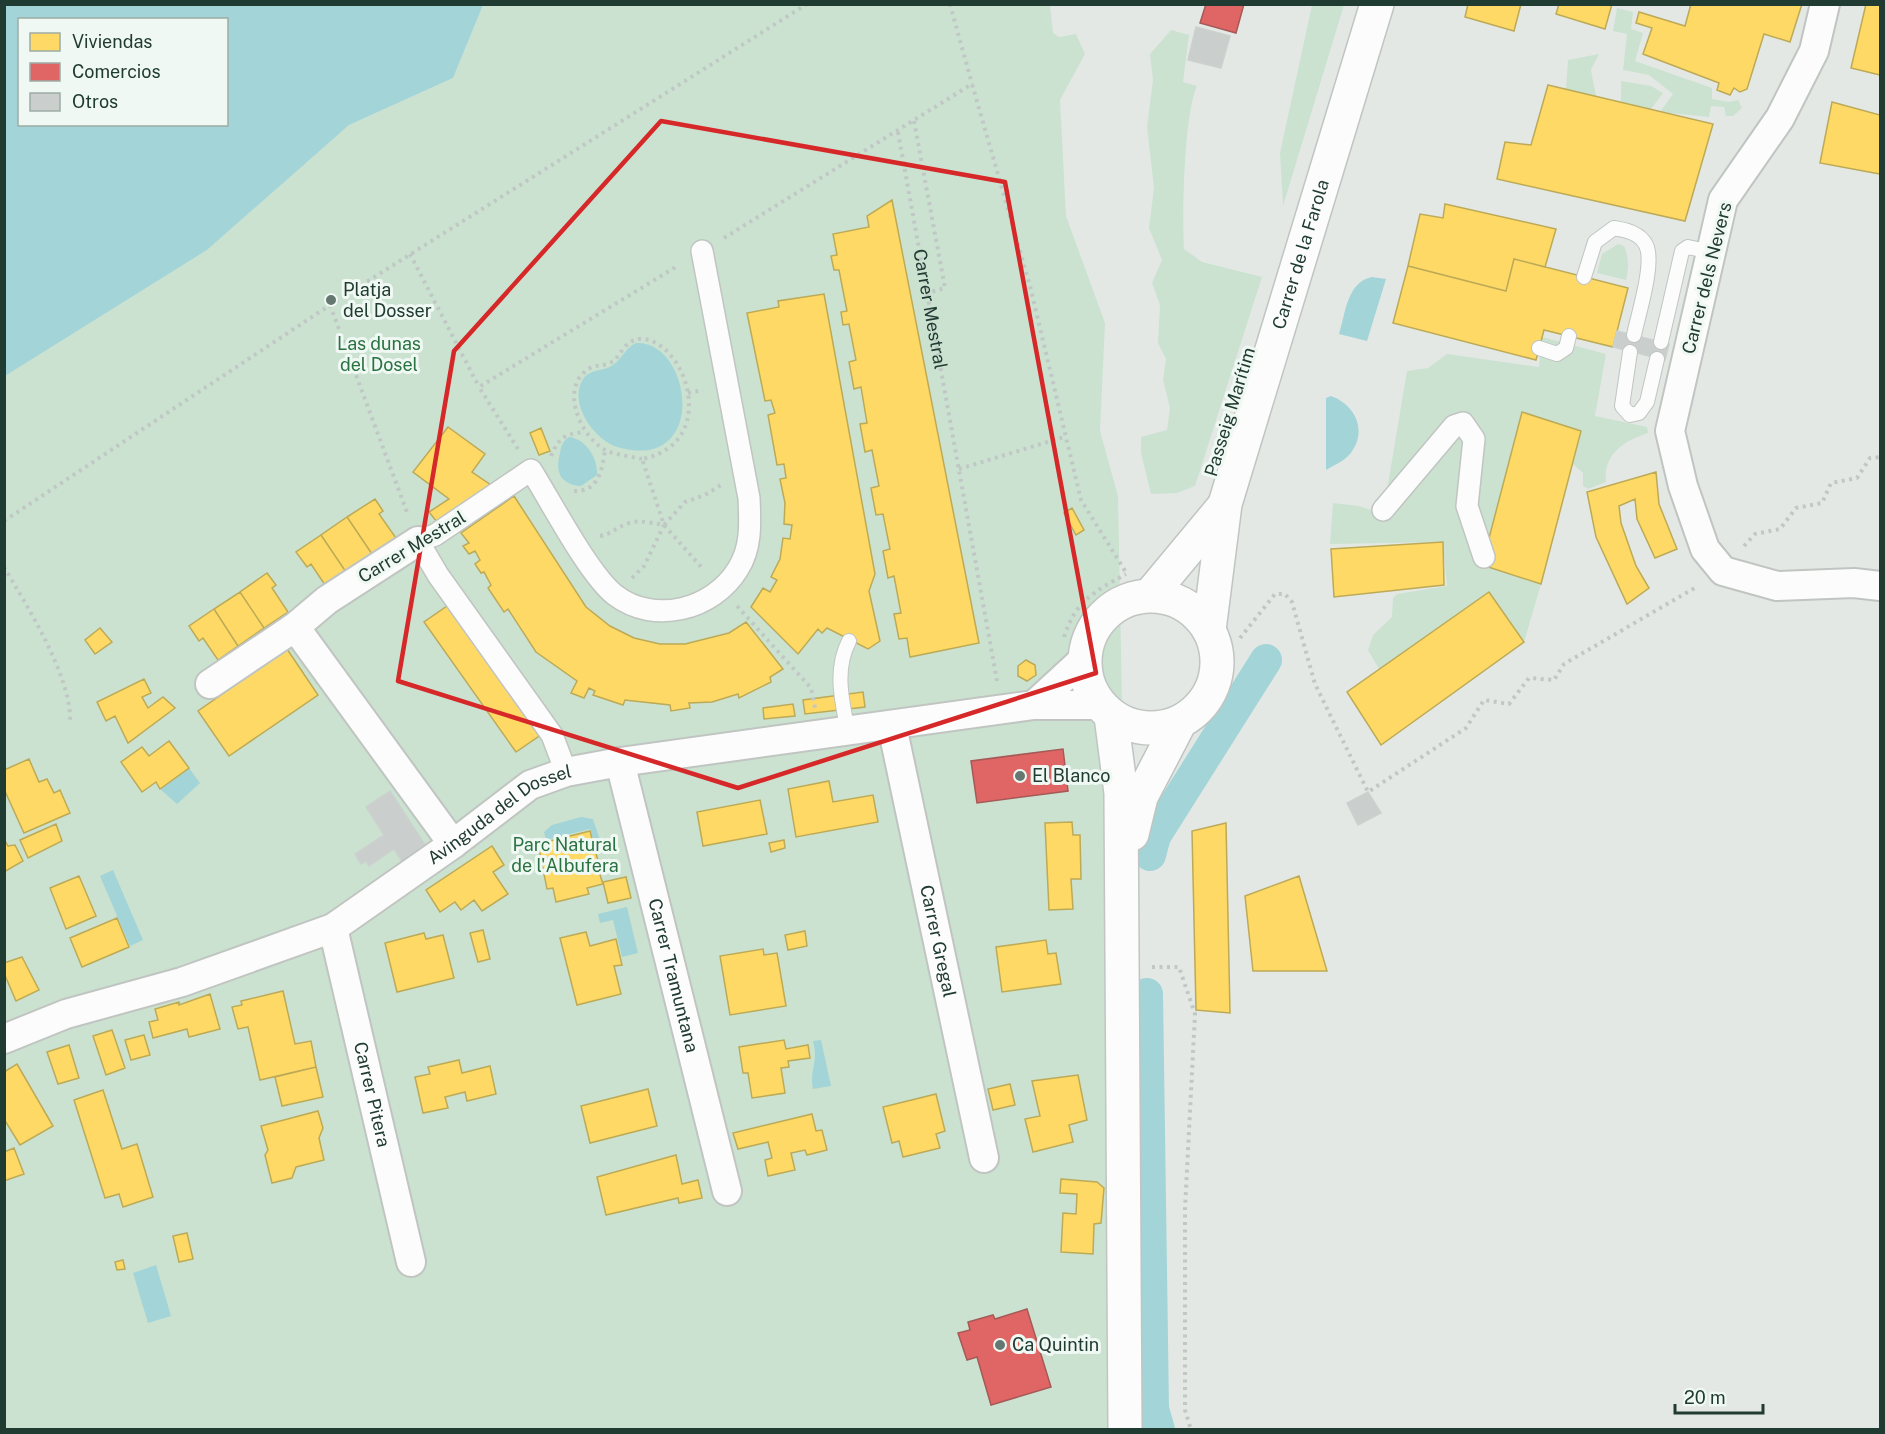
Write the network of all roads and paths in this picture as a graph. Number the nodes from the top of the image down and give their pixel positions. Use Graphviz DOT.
graph roads {
  1 [pos="807,4"];
  2 [pos="950,4"];
  3 [pos="1377,4"];
  4 [pos="1825,4"];
  5 [pos="972,84"];
  6 [pos="914,121"];
  7 [pos="898,132"];
  8 [pos="702,251"];
  9 [pos="1711,252"];
  10 [pos="410,254"];
  11 [pos="1584,277"];
  12 [pos="927,293"];
  13 [pos="330,305"];
  14 [pos="1634,335"];
  15 [pos="1569,336"];
  16 [pos="1661,342"];
  17 [pos="1539,348"];
  18 [pos="1630,352"];
  19 [pos="1657,358"];
  20 [pos="479,387"];
  21 [pos="584,432"];
  22 [pos="1064,437"];
  23 [pos="605,450"];
  24 [pos="1881,457"];
  25 [pos="642,459"];
  26 [pos="541,469"];
  27 [pos="959,469"];
  28 [pos="743,471"];
  29 [pos="570,490"];
  30 [pos="1225,504"];
  31 [pos="1383,510"];
  32 [pos="4,521"];
  33 [pos="664,525"];
  34 [pos="418,541"];
  35 [pos="576,542"];
  36 [pos="1484,557"];
  37 [pos="4,567"];
  38 [pos="1723,571"];
  39 [pos="1137,580"];
  40 [pos="1881,586"];
  41 [pos="721,589"];
  42 [pos="615,595"];
  43 [pos="295,627"];
  44 [pos="849,641"];
  45 [pos="1223,649"];
  46 [pos="1073,651"];
  47 [pos="210,684"];
  48 [pos="1034,705"];
  49 [pos="1105,710"];
  50 [pos="1003,711"];
  51 [pos="70,722"];
  52 [pos="1180,722"];
  53 [pos="846,724"];
  54 [pos="892,726"];
  55 [pos="620,762"];
  56 [pos="566,772"];
  57 [pos="453,844"];
  58 [pos="1121,876"];
  59 [pos="333,928"];
  60 [pos="1121,967"];
  61 [pos="4,1039"];
  62 [pos="984,1158"];
  63 [pos="727,1191"];
  64 [pos="411,1262"];
  65 [pos="1125,1430"];
  66 [pos="1191,1430"];
  1 -- 10 [label="path"];
  2 -- 5 [label="path"];
  3 -- 30 [label="street, Carrer de la Farola"];
  4 -- 9 [label="street, Carrer dels Nevers"];
  5 -- 6 [label="path"];
  5 -- 22 [label="path"];
  6 -- 7 [label="path"];
  6 -- 12 [label="path"];
  7 -- 8 [label="path"];
  7 -- 12 [label="path, Carrer Mestral"];
  8 -- 20 [label="path"];
  8 -- 28 [label="street"];
  9 -- 16 [label="lane"];
  9 -- 38 [label="street, Carrer dels Nevers"];
  10 -- 13 [label="path"];
  10 -- 20 [label="path"];
  11 -- 14 [label="lane"];
  12 -- 27 [label="path, Carrer Mestral"];
  13 -- 32 [label="path"];
  13 -- 34 [label="path"];
  15 -- 17 [label="lane"];
  18 -- 19 [label="lane"];
  20 -- 26 [label="path"];
  21 -- 23 [label="path"];
  21 -- 25 [label="path"];
  21 -- 26 [label="path"];
  22 -- 27 [label="path"];
  22 -- 39 [label="path"];
  23 -- 25 [label="path"];
  23 -- 29 [label="path"];
  24 -- 38 [label="path"];
  25 -- 33 [label="path"];
  26 -- 34 [label="street, Carrer Mestral"];
  26 -- 35 [label="street"];
  27 -- 50 [label="path, Carrer Mestral"];
  28 -- 33 [label="path"];
  28 -- 41 [label="street"];
  30 -- 39 [label="street"];
  30 -- 45 [label="street"];
  31 -- 36 [label="street"];
  33 -- 35 [label="path"];
  33 -- 41 [label="path"];
  33 -- 42 [label="path"];
  34 -- 43 [label="street, Carrer Mestral"];
  34 -- 56 [label="street"];
  35 -- 42 [label="street"];
  37 -- 51 [label="path"];
  38 -- 40 [label="street"];
  38 -- 45 [label="path"];
  39 -- 45 [label="street"];
  39 -- 46 [label="street"];
  39 -- 46 [label="path"];
  41 -- 42 [label="street"];
  41 -- 53 [label="path"];
  43 -- 47 [label="street, Carrer Mestral"];
  43 -- 57 [label="street"];
  44 -- 53 [label="lane"];
  45 -- 52 [label="street"];
  46 -- 48 [label="street"];
  46 -- 49 [label="street"];
  48 -- 49 [label="street, Avinguda del Dossel"];
  48 -- 50 [label="street, Avinguda del Dossel"];
  49 -- 52 [label="street"];
  49 -- 58 [label="street"];
  50 -- 54 [label="street, Avinguda del Dossel"];
  52 -- 58 [label="street"];
  53 -- 54 [label="street, Avinguda del Dossel"];
  53 -- 55 [label="street, Avinguda del Dossel"];
  54 -- 62 [label="street, Carrer Gregal"];
  55 -- 56 [label="street, Avinguda del Dossel"];
  55 -- 63 [label="street, Carrer Tramuntana"];
  56 -- 57 [label="street, Avinguda del Dossel"];
  57 -- 59 [label="street, Avinguda del Dossel"];
  58 -- 60 [label="street"];
  59 -- 61 [label="street, Avinguda del Dossel"];
  59 -- 64 [label="street, Carrer Pitera"];
  60 -- 65 [label="street"];
  60 -- 66 [label="path"];
}
